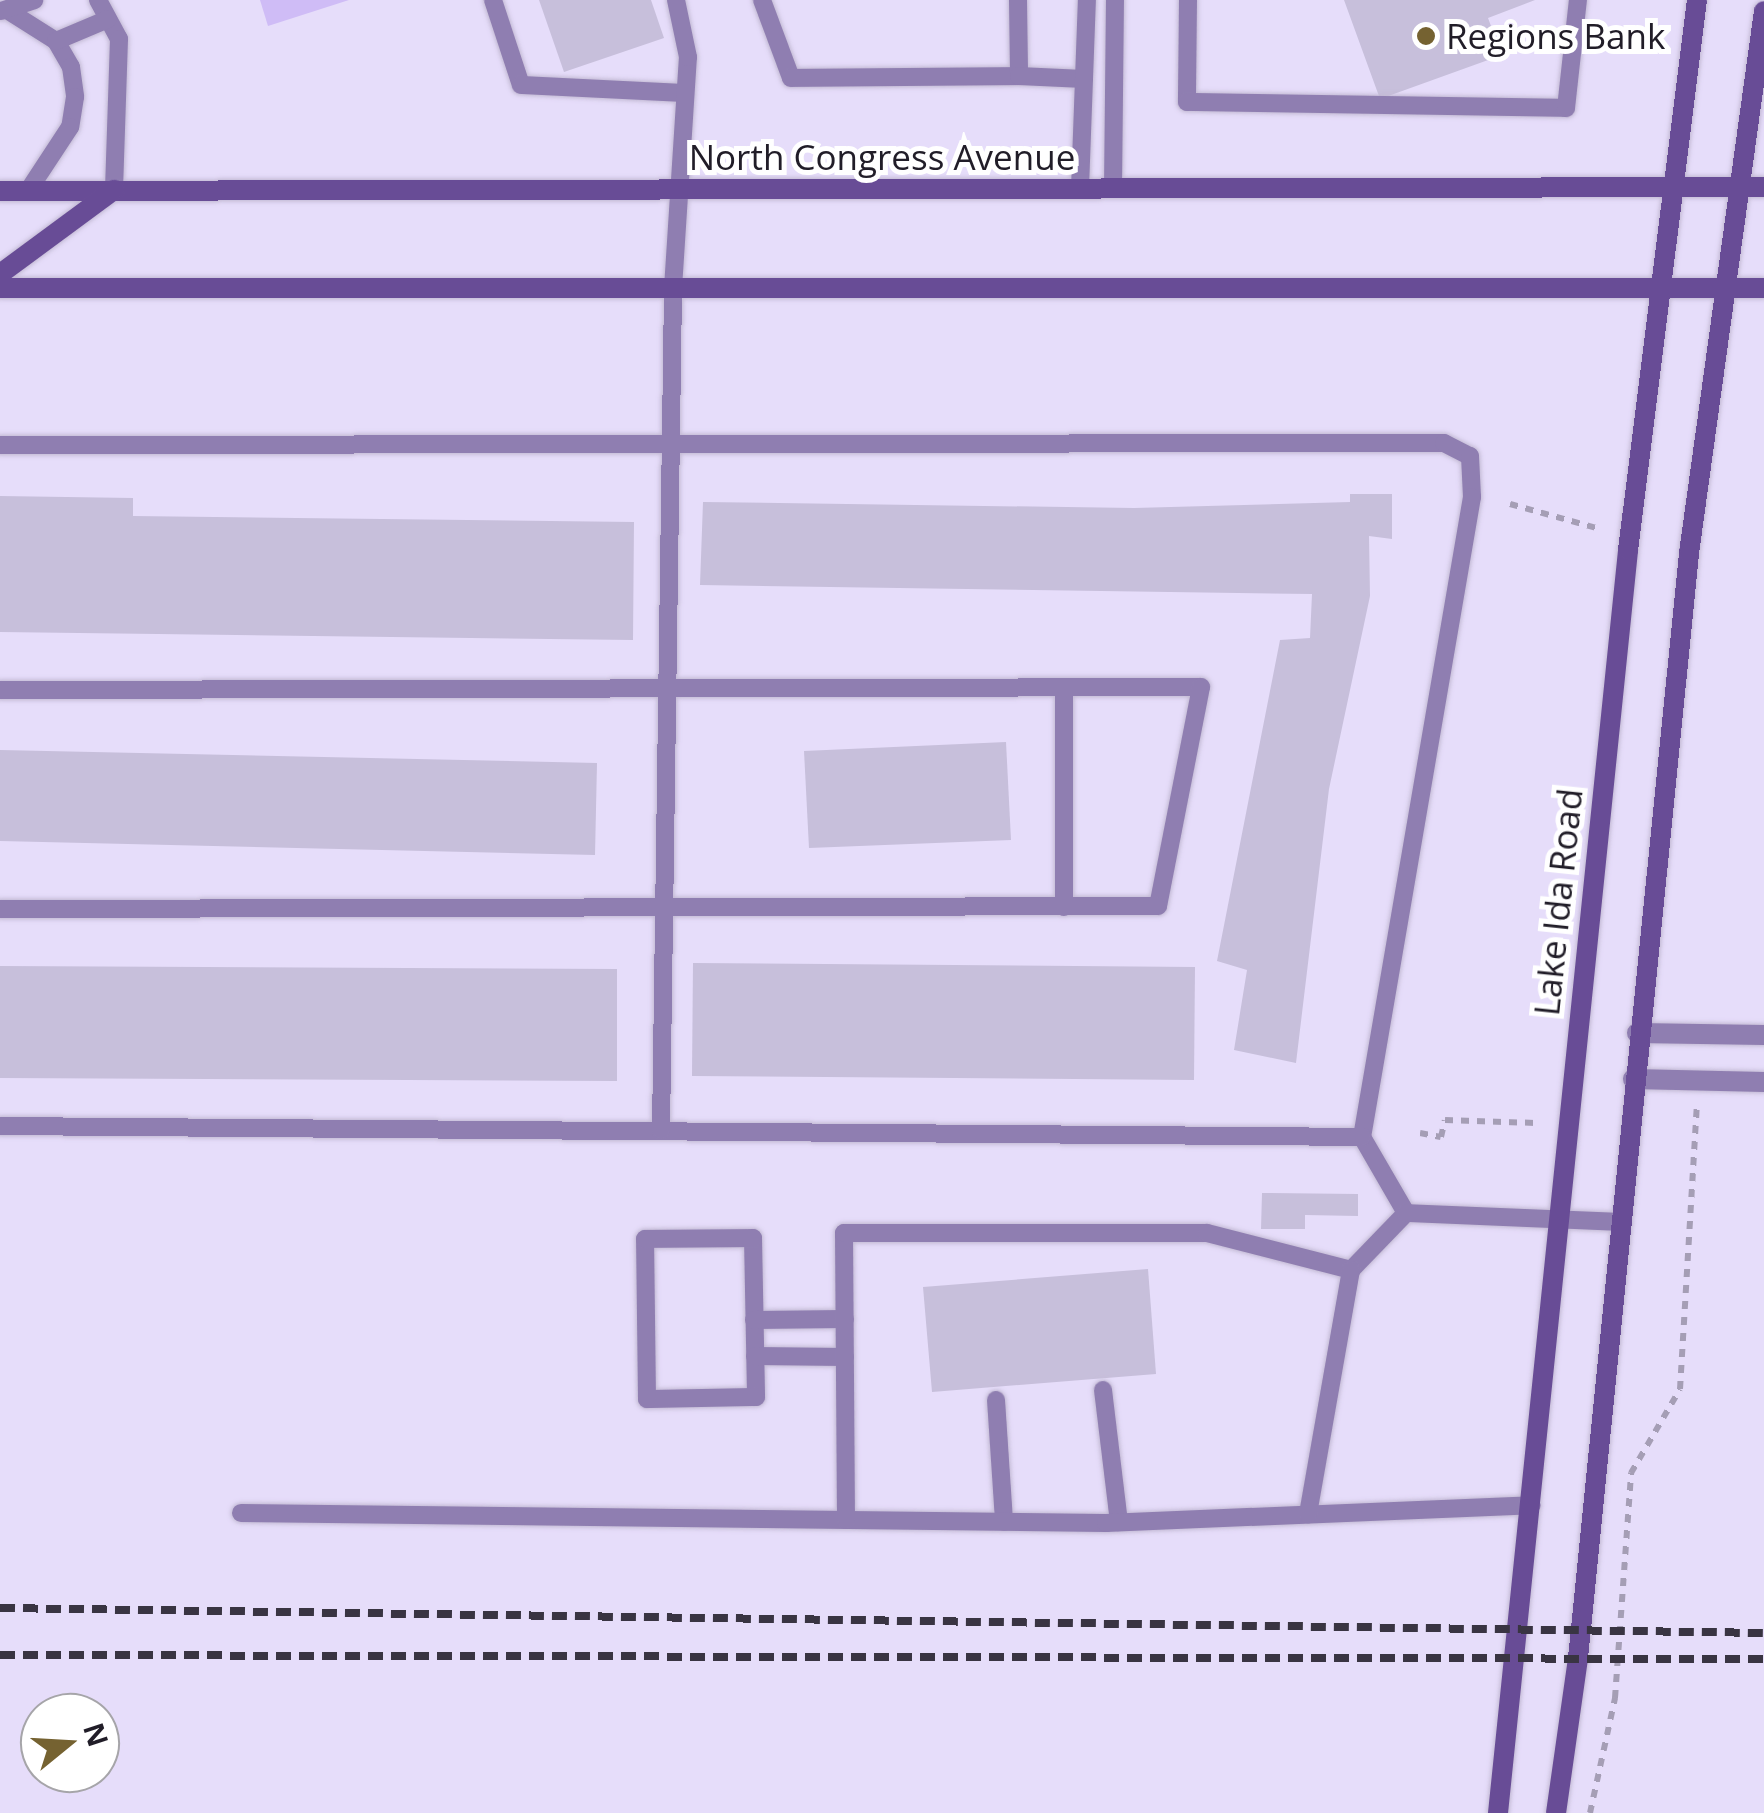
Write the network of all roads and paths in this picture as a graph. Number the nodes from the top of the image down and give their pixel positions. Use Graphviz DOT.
graph roads {
  1 [pos="34,0"];
  2 [pos="98,0"];
  3 [pos="494,0"];
  4 [pos="676,0"];
  5 [pos="762,0"];
  6 [pos="1018,0"];
  7 [pos="1087,0"];
  8 [pos="1115,0"];
  9 [pos="1188,0"];
  10 [pos="1578,0"];
  11 [pos="1696,0"];
  12 [pos="3,10"];
  13 [pos="1764,11"];
  14 [pos="108,18"];
  15 [pos="56,41"];
  16 [pos="1019,76"];
  17 [pos="1084,79"];
  18 [pos="684,93"];
  19 [pos="1738,187"];
  20 [pos="1764,187"];
  21 [pos="1080,188"];
  22 [pos="1675,188"];
  23 [pos="1112,189"];
  24 [pos="114,190"];
  25 [pos="677,190"];
  26 [pos="0,191"];
  27 [pos="28,191"];
  28 [pos="0,274"];
  29 [pos="0,288"];
  30 [pos="673,288"];
  31 [pos="1662,288"];
  32 [pos="1726,288"];
  33 [pos="1764,288"];
  34 [pos="671,444"];
  35 [pos="0,445"];
  36 [pos="1510,504"];
  37 [pos="1600,529"];
  38 [pos="1064,687"];
  39 [pos="668,688"];
  40 [pos="0,690"];
  41 [pos="1064,906"];
  42 [pos="664,908"];
  43 [pos="0,910"];
  44 [pos="1637,1033"];
  45 [pos="1764,1035"];
  46 [pos="1632,1079"];
  47 [pos="1698,1081"];
  48 [pos="1764,1082"];
  49 [pos="1536,1123"];
  50 [pos="0,1126"];
  51 [pos="661,1130"];
  52 [pos="1420,1134"];
  53 [pos="1362,1138"];
  54 [pos="1406,1213"];
  55 [pos="1559,1220"];
  56 [pos="1619,1222"];
  57 [pos="1351,1270"];
  58 [pos="844,1319"];
  59 [pos="754,1320"];
  60 [pos="755,1356"];
  61 [pos="845,1357"];
  62 [pos="1104,1390"];
  63 [pos="996,1400"];
  64 [pos="1532,1504"];
  65 [pos="241,1513"];
  66 [pos="1308,1514"];
  67 [pos="846,1520"];
  68 [pos="1004,1522"];
  69 [pos="1119,1522"];
  70 [pos="1498,1813"];
  71 [pos="1556,1813"];
  72 [pos="1590,1813"];
  1 -- 12 [label="lane"];
  2 -- 14 [label="lane"];
  3 -- 18 [label="lane"];
  4 -- 18 [label="lane"];
  5 -- 16 [label="lane"];
  6 -- 16 [label="lane"];
  7 -- 17 [label="lane"];
  8 -- 23 [label="lane"];
  9 -- 10 [label="lane"];
  11 -- 22 [label="main road, Lake Ida Road"];
  12 -- 15 [label="lane"];
  13 -- 19 [label="main road"];
  14 -- 15 [label="lane"];
  14 -- 24 [label="lane"];
  15 -- 27 [label="lane"];
  16 -- 17 [label="lane"];
  17 -- 21 [label="lane"];
  18 -- 25 [label="lane"];
  19 -- 20 [label="main road, North Congress Avenue"];
  19 -- 22 [label="main road, North Congress Avenue"];
  19 -- 32 [label="main road"];
  21 -- 23 [label="main road, North Congress Avenue"];
  21 -- 25 [label="main road, North Congress Avenue"];
  22 -- 23 [label="main road, North Congress Avenue"];
  22 -- 31 [label="main road, Lake Ida Road"];
  24 -- 25 [label="main road, North Congress Avenue"];
  24 -- 27 [label="main road, North Congress Avenue"];
  24 -- 28 [label="main road"];
  25 -- 30 [label="lane"];
  26 -- 27 [label="main road, North Congress Avenue"];
  29 -- 30 [label="main road"];
  30 -- 31 [label="main road"];
  30 -- 34 [label="lane"];
  31 -- 32 [label="main road"];
  31 -- 55 [label="main road, Lake Ida Road"];
  32 -- 33 [label="main road"];
  32 -- 44 [label="main road"];
  34 -- 35 [label="lane"];
  34 -- 39 [label="lane"];
  34 -- 53 [label="lane"];
  36 -- 37 [label="path"];
  38 -- 39 [label="lane"];
  38 -- 41 [label="lane"];
  38 -- 41 [label="lane"];
  39 -- 40 [label="lane"];
  39 -- 42 [label="lane"];
  41 -- 42 [label="lane"];
  42 -- 43 [label="lane"];
  42 -- 51 [label="lane"];
  44 -- 45 [label="street"];
  44 -- 46 [label="main road"];
  46 -- 47 [label="street"];
  46 -- 56 [label="main road"];
  47 -- 48 [label="street"];
  47 -- 72 [label="path"];
  49 -- 52 [label="path"];
  50 -- 51 [label="lane"];
  51 -- 53 [label="lane"];
  53 -- 54 [label="lane"];
  54 -- 55 [label="lane"];
  54 -- 57 [label="lane"];
  55 -- 56 [label="lane"];
  55 -- 64 [label="main road, Lake Ida Road"];
  56 -- 71 [label="main road"];
  57 -- 58 [label="lane"];
  57 -- 66 [label="lane"];
  58 -- 59 [label="lane"];
  58 -- 61 [label="lane"];
  59 -- 60 [label="lane"];
  59 -- 60 [label="lane"];
  60 -- 61 [label="lane"];
  61 -- 67 [label="lane"];
  62 -- 69 [label="lane"];
  63 -- 68 [label="lane"];
  64 -- 66 [label="lane"];
  64 -- 70 [label="main road, Lake Ida Road"];
  65 -- 67 [label="lane"];
  66 -- 69 [label="lane"];
  67 -- 68 [label="lane"];
  68 -- 69 [label="lane"];
}
